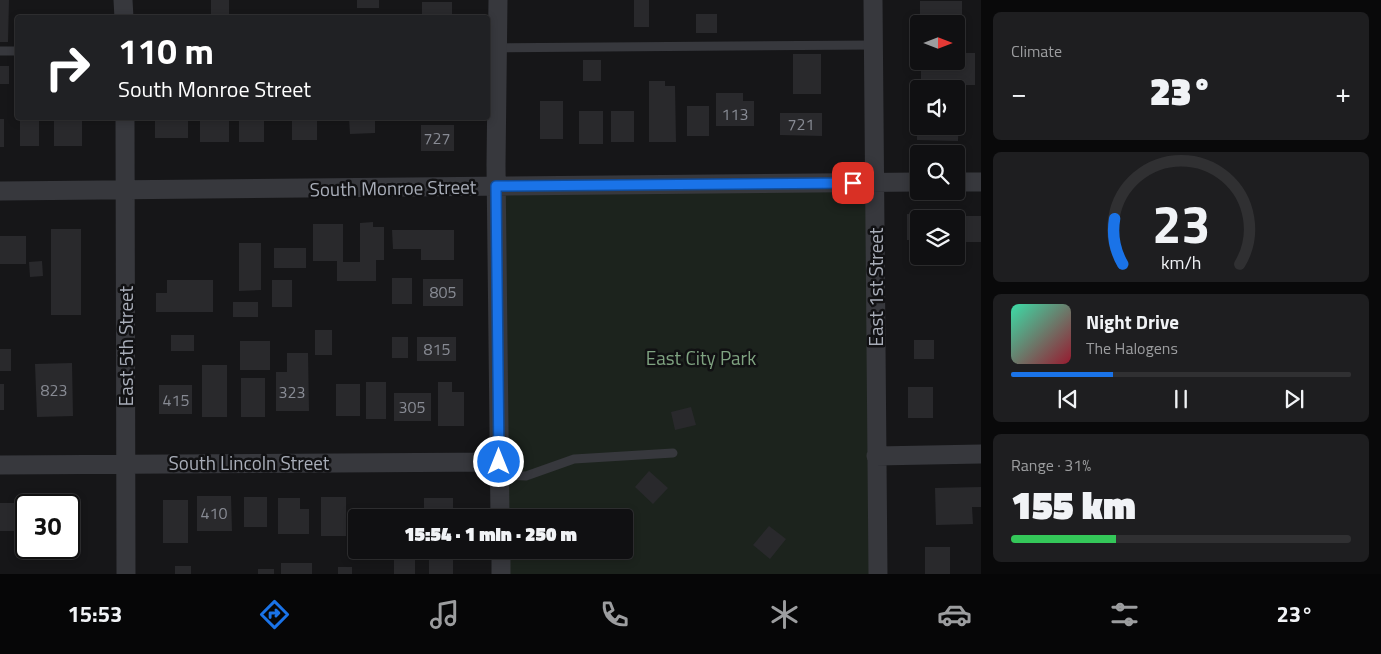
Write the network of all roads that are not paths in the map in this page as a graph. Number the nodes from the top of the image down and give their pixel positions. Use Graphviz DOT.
graph roads {
  1 [pos="123,0"];
  2 [pos="498,0"];
  3 [pos="873,0"];
  4 [pos="124,15"];
  5 [pos="874,45"];
  6 [pos="492,48"];
  7 [pos="0,51"];
  8 [pos="15,51"];
  9 [pos="125,120"];
  10 [pos="876,182"];
  11 [pos="910,182"];
  12 [pos="965,182"];
  13 [pos="981,182"];
  14 [pos="496,186"];
  15 [pos="0,191"];
  16 [pos="126,191"];
  17 [pos="673,453"];
  18 [pos="981,454"];
  19 [pos="876,456"];
  20 [pos="126,464"];
  21 [pos="0,465"];
  22 [pos="499,468"];
  23 [pos="500,509"];
  24 [pos="501,559"];
  25 [pos="126,574"];
  26 [pos="501,574"];
  27 [pos="878,574"];
  1 -- 4 [label="street"];
  2 -- 6 [label="street"];
  3 -- 5 [label="street, East 1st Street"];
  5 -- 6 [label="lane"];
  5 -- 10 [label="street, East 1st Street"];
  6 -- 14 [label="street"];
  7 -- 8 [label="lane"];
  9 -- 16 [label="street, East 5th Street"];
  10 -- 11 [label="street, South Monroe Street"];
  10 -- 14 [label="street, South Monroe Street"];
  10 -- 19 [label="street, East 1st Street"];
  12 -- 13 [label="street"];
  14 -- 16 [label="street, South Monroe Street"];
  14 -- 22 [label="street"];
  15 -- 16 [label="street, South Monroe Street"];
  16 -- 20 [label="street, East 5th Street"];
  17 -- 22 [label="lane"];
  18 -- 19 [label="street"];
  19 -- 27 [label="street, East 1st Street"];
  20 -- 21 [label="street, South Lincoln Street"];
  20 -- 22 [label="street, South Lincoln Street"];
  20 -- 25 [label="street, East 5th Street"];
  22 -- 23 [label="street"];
  24 -- 26 [label="street"];
}
